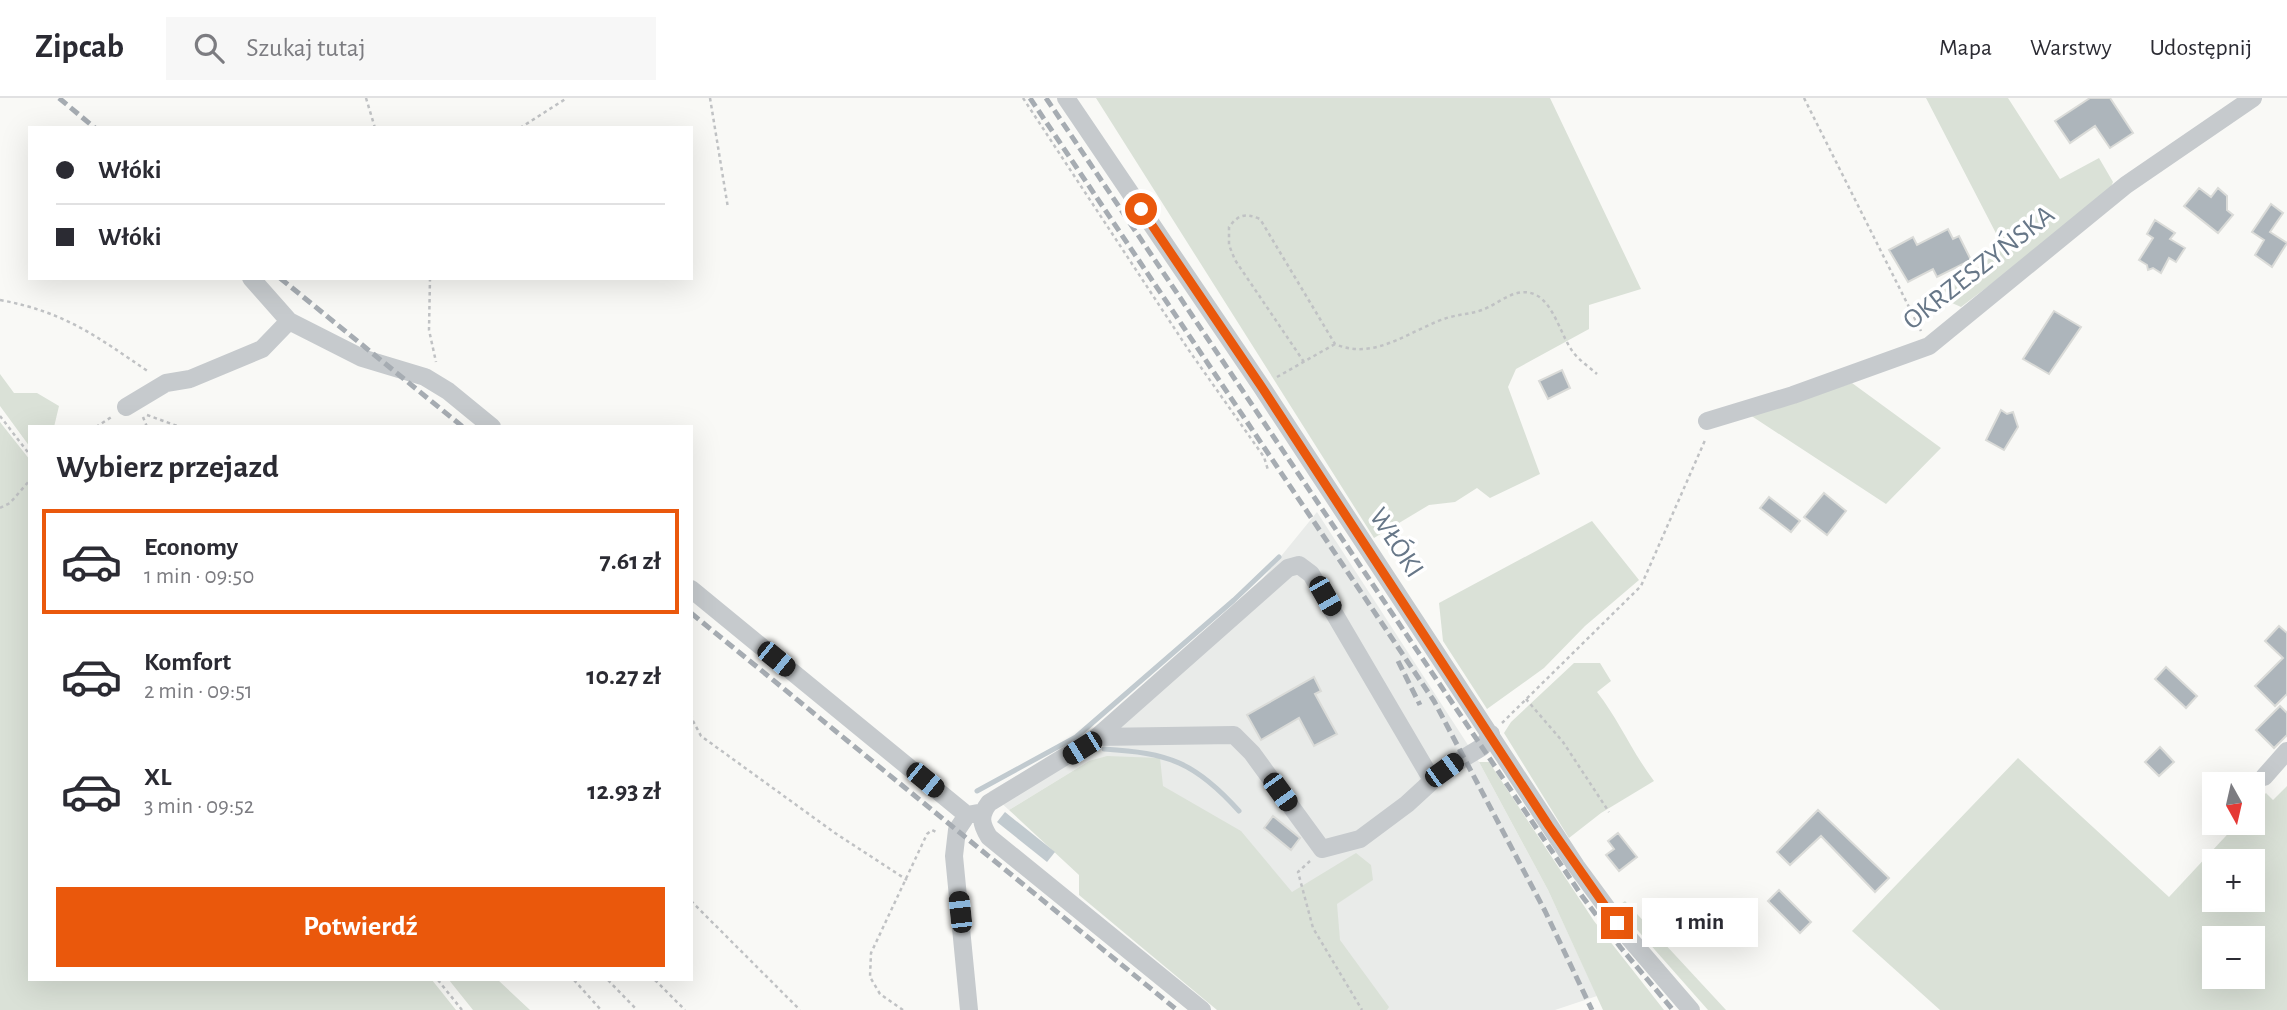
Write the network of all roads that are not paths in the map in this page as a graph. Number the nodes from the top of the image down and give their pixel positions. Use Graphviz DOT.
graph roads {
  1 [pos="1066,98"];
  2 [pos="2253,98"];
  3 [pos="253,280"];
  4 [pos="289,321"];
  5 [pos="126,407"];
  6 [pos="1707,421"];
  7 [pos="489,425"];
  8 [pos="693,591"];
  9 [pos="1490,734"];
  10 [pos="1097,737"];
  11 [pos="2287,751"];
  12 [pos="2265,776"];
  13 [pos="1432,780"];
  14 [pos="974,814"];
  15 [pos="969,1010"];
  16 [pos="1202,1010"];
  17 [pos="1691,1010"];
  1 -- 9 [label="street, WŁÓKI"];
  2 -- 6 [label="street, OKRZESZYŃSKA"];
  3 -- 4 [label="street"];
  4 -- 5 [label="street"];
  4 -- 7 [label="street"];
  8 -- 14 [label="street"];
  9 -- 13 [label="street"];
  9 -- 17 [label="street, WŁÓKI"];
  10 -- 13 [label="street"];
  10 -- 13 [label="street"];
  10 -- 14 [label="street"];
  11 -- 12 [label="street"];
  14 -- 15 [label="street"];
  14 -- 16 [label="street"];
}
